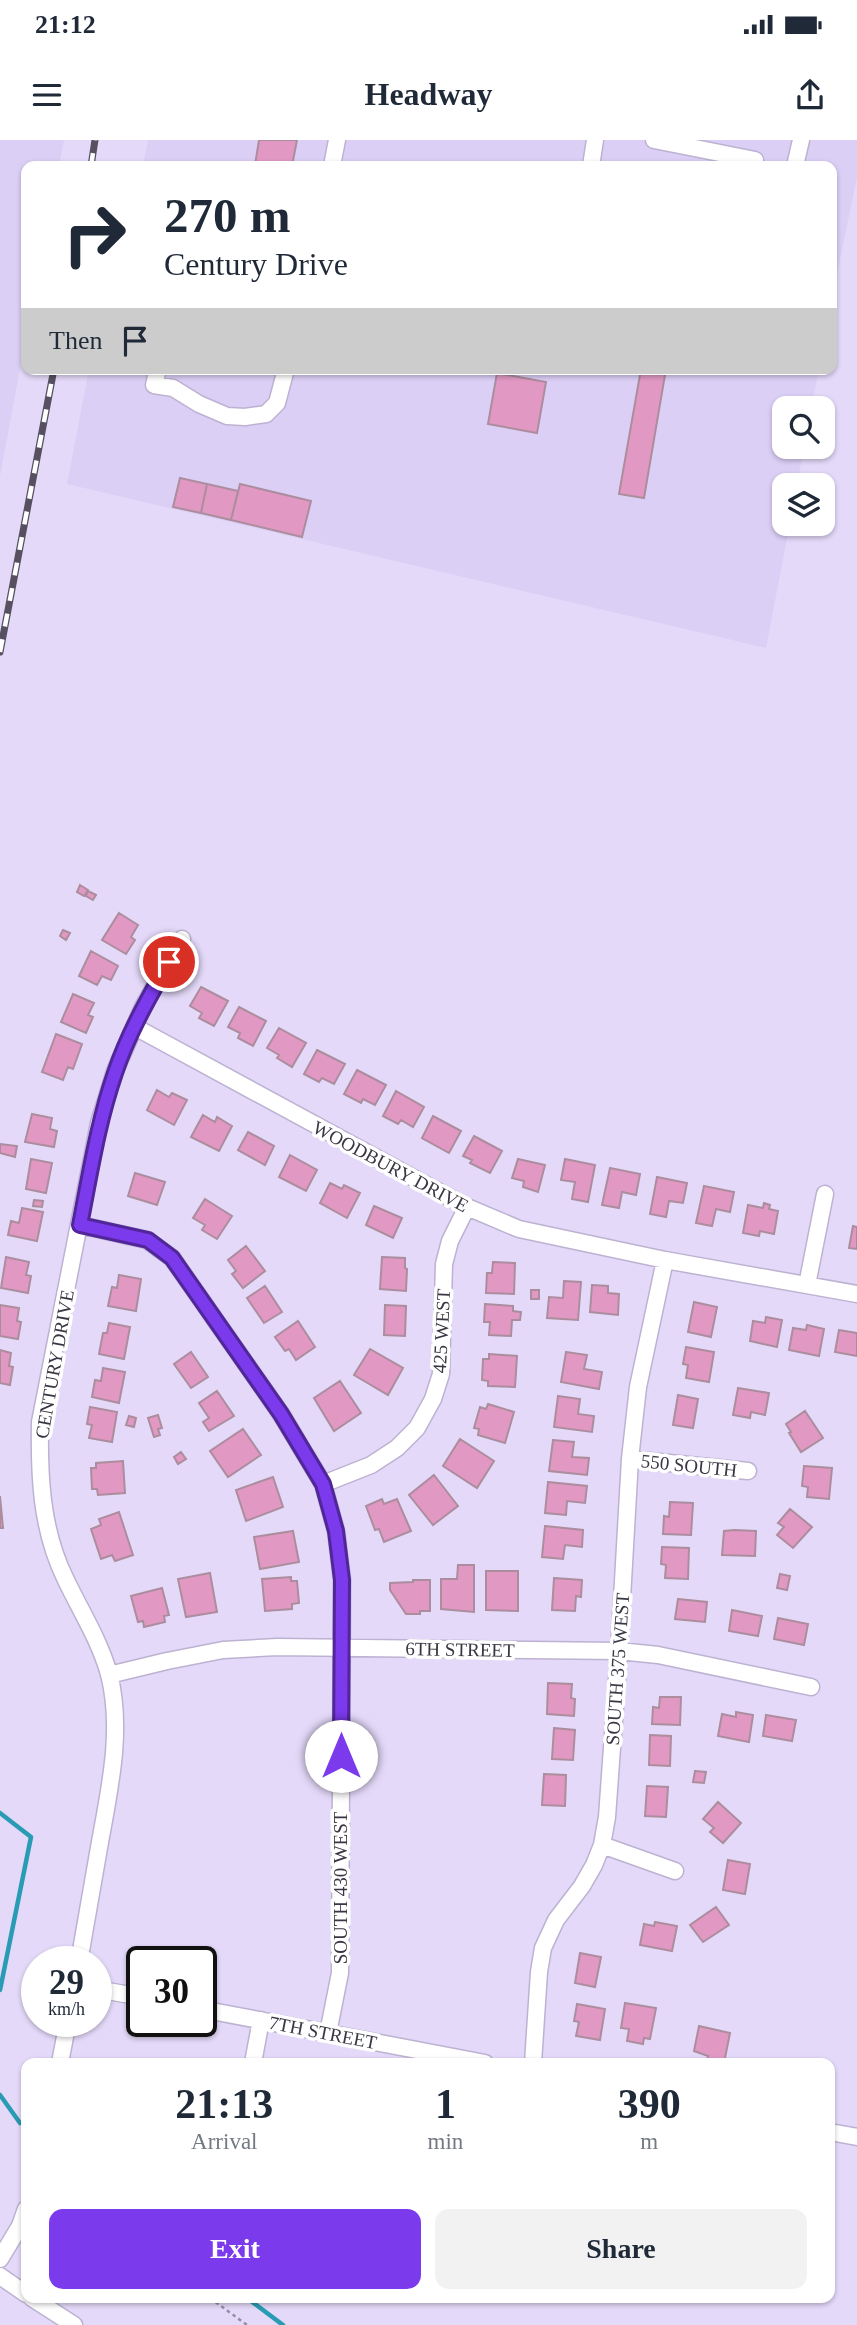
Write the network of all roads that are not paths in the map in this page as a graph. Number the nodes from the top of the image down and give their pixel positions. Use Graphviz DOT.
graph roads {
  1 [pos="337,140"];
  2 [pos="595,140"];
  3 [pos="654,140"];
  4 [pos="801,140"];
  5 [pos="333,161"];
  6 [pos="591,161"];
  7 [pos="755,161"];
  8 [pos="796,161"];
  9 [pos="156,375"];
  10 [pos="284,375"];
  11 [pos="182,939"];
  12 [pos="135,1027"];
  13 [pos="825,1194"];
  14 [pos="467,1207"];
  15 [pos="80,1225"];
  16 [pos="665,1260"];
  17 [pos="807,1285"];
  18 [pos="857,1294"];
  19 [pos="630,1459"];
  20 [pos="748,1471"];
  21 [pos="323,1484"];
  22 [pos="342,1647"];
  23 [pos="619,1651"];
  24 [pos="109,1675"];
  25 [pos="811,1687"];
  26 [pos="602,1845"];
  27 [pos="675,1871"];
  28 [pos="82,1946"];
  29 [pos="217,2012"];
  30 [pos="261,2020"];
  31 [pos="328,2033"];
  32 [pos="65,2037"];
  33 [pos="61,2058"];
  34 [pos="254,2058"];
  35 [pos="438,2058"];
  36 [pos="533,2058"];
  37 [pos="835,2133"];
  38 [pos="857,2137"];
  39 [pos="21,2223"];
  40 [pos="0,2259"];
  41 [pos="0,2276"];
  42 [pos="21,2291"];
  43 [pos="40,2303"];
  44 [pos="74,2325"];
  1 -- 5 [label="street"];
  2 -- 6 [label="street"];
  3 -- 7 [label="street"];
  4 -- 8 [label="street"];
  9 -- 10 [label="street"];
  11 -- 12 [label="street, CENTURY DRIVE"];
  12 -- 14 [label="street, WOODBURY DRIVE"];
  12 -- 15 [label="street, CENTURY DRIVE"];
  13 -- 17 [label="street"];
  14 -- 16 [label="street, WOODBURY DRIVE"];
  14 -- 21 [label="street, 425 WEST"];
  15 -- 21 [label="street, SOUTH 430 WEST"];
  15 -- 24 [label="street, CENTURY DRIVE"];
  16 -- 17 [label="street, WOODBURY DRIVE"];
  16 -- 19 [label="street, SOUTH 375 WEST"];
  17 -- 18 [label="street, WOODBURY DRIVE"];
  19 -- 20 [label="street, 550 SOUTH"];
  19 -- 23 [label="street, SOUTH 375 WEST"];
  21 -- 22 [label="street, SOUTH 430 WEST"];
  22 -- 23 [label="street, 6TH STREET"];
  22 -- 24 [label="street, 6TH STREET"];
  22 -- 31 [label="street, SOUTH 430 WEST"];
  23 -- 25 [label="street, 6TH STREET"];
  23 -- 26 [label="street, SOUTH 375 WEST"];
  24 -- 28 [label="street, CENTURY DRIVE"];
  26 -- 27 [label="street"];
  26 -- 36 [label="street, SOUTH 375 WEST"];
  29 -- 30 [label="street, 7TH STREET"];
  30 -- 31 [label="street, 7TH STREET"];
  30 -- 34 [label="street"];
  31 -- 35 [label="street, 7TH STREET"];
  32 -- 33 [label="street"];
  37 -- 38 [label="street"];
  39 -- 40 [label="street"];
  41 -- 42 [label="street"];
  43 -- 44 [label="street"];
}
